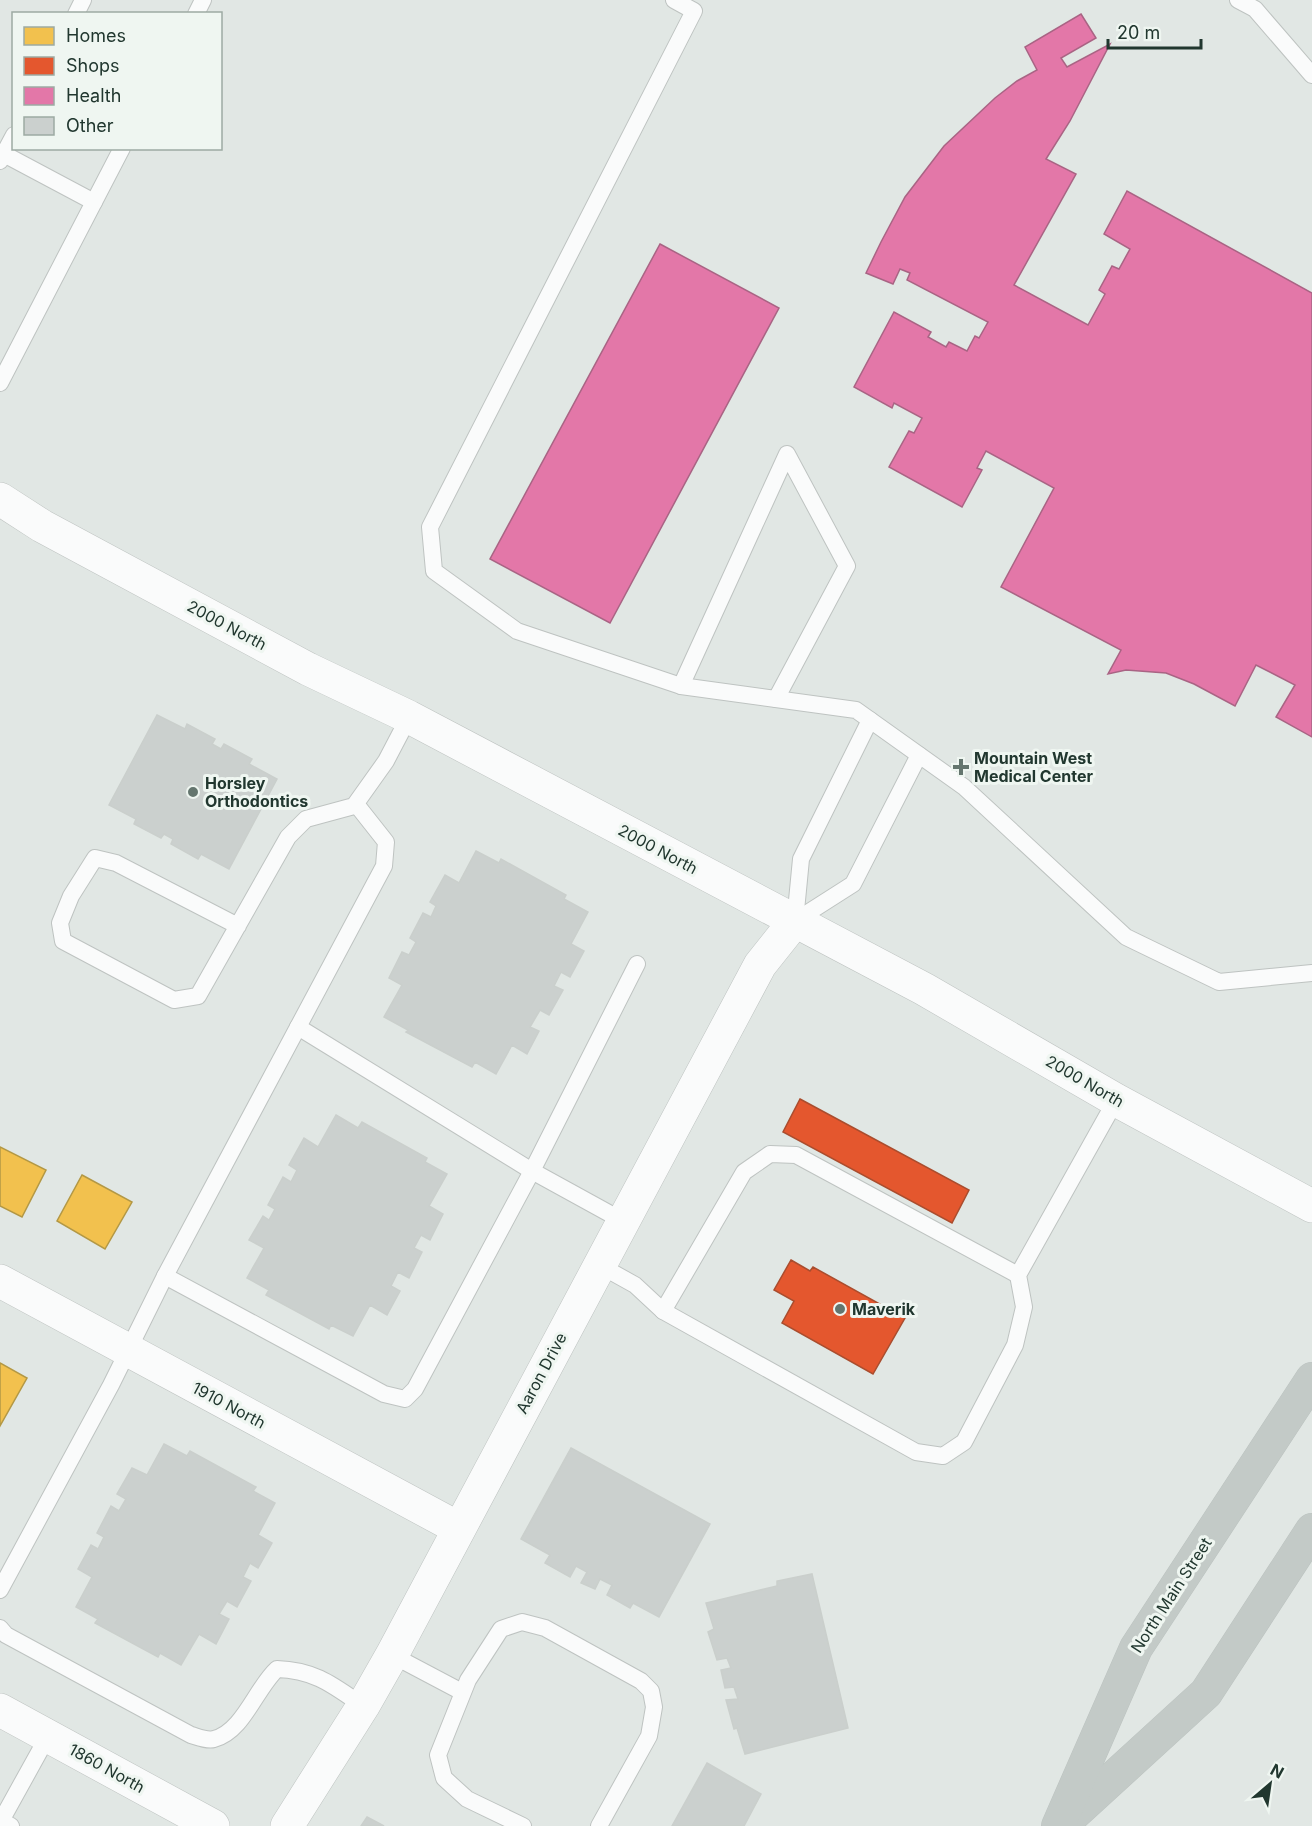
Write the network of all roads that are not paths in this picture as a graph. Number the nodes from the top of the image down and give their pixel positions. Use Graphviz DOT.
graph roads {
  1 [pos="674,0"];
  2 [pos="1238,0"];
  3 [pos="698,5"];
  4 [pos="1312,75"];
  5 [pos="12,138"];
  6 [pos="122,150"];
  7 [pos="1,156"];
  8 [pos="94,202"];
  9 [pos="0,383"];
  10 [pos="0,499"];
  11 [pos="681,686"];
  12 [pos="776,699"];
  13 [pos="410,717"];
  14 [pos="870,720"];
  15 [pos="919,755"];
  16 [pos="356,804"];
  17 [pos="795,921"];
  18 [pos="238,926"];
  19 [pos="637,964"];
  20 [pos="1312,973"];
  21 [pos="298,1027"];
  22 [pos="1116,1100"];
  23 [pos="532,1172"];
  24 [pos="1312,1206"];
  25 [pos="623,1221"];
  26 [pos="599,1265"];
  27 [pos="1017,1275"];
  28 [pos="165,1276"];
  29 [pos="0,1281"];
  30 [pos="663,1311"];
  31 [pos="129,1350"];
  32 [pos="1312,1379"];
  33 [pos="458,1528"];
  34 [pos="1312,1530"];
  35 [pos="0,1590"];
  36 [pos="0,1628"];
  37 [pos="392,1655"];
  38 [pos="462,1692"];
  39 [pos="363,1706"];
  40 [pos="0,1710"];
  41 [pos="48,1736"];
  42 [pos="11,1826"];
  43 [pos="213,1826"];
  44 [pos="287,1826"];
  45 [pos="523,1826"];
  46 [pos="599,1826"];
  47 [pos="1059,1826"];
  1 -- 3 [label="lane"];
  2 -- 4 [label="lane"];
  3 -- 11 [label="lane"];
  5 -- 7 [label="lane"];
  6 -- 8 [label="lane"];
  7 -- 8 [label="lane"];
  8 -- 9 [label="lane"];
  10 -- 13 [label="street, 2000 North"];
  11 -- 12 [label="lane"];
  11 -- 12 [label="lane"];
  12 -- 14 [label="lane"];
  13 -- 16 [label="lane"];
  13 -- 17 [label="street, 2000 North"];
  14 -- 15 [label="lane"];
  14 -- 17 [label="lane"];
  15 -- 17 [label="lane"];
  15 -- 20 [label="lane"];
  16 -- 18 [label="lane"];
  16 -- 21 [label="lane"];
  17 -- 22 [label="street, 2000 North"];
  17 -- 25 [label="street, Aaron Drive"];
  18 -- 18 [label="lane"];
  19 -- 23 [label="lane"];
  21 -- 23 [label="lane"];
  21 -- 28 [label="lane"];
  22 -- 24 [label="street, 2000 North"];
  22 -- 27 [label="lane"];
  23 -- 25 [label="lane"];
  23 -- 28 [label="lane"];
  25 -- 26 [label="street, Aaron Drive"];
  26 -- 30 [label="lane"];
  26 -- 33 [label="street, Aaron Drive"];
  27 -- 30 [label="lane"];
  27 -- 30 [label="lane"];
  28 -- 31 [label="lane"];
  29 -- 31 [label="street, 1910 North"];
  31 -- 33 [label="street, 1910 North"];
  31 -- 35 [label="lane"];
  32 -- 47 [label="highway, North Main Street"];
  33 -- 37 [label="street, Aaron Drive"];
  34 -- 47 [label="highway, North Main Street"];
  36 -- 39 [label="lane"];
  37 -- 38 [label="lane"];
  37 -- 39 [label="street, Aaron Drive"];
  38 -- 45 [label="lane"];
  38 -- 46 [label="lane"];
  39 -- 44 [label="street, Aaron Drive"];
  40 -- 41 [label="street, 1860 North"];
  41 -- 42 [label="lane"];
  41 -- 43 [label="street, 1860 North"];
}
